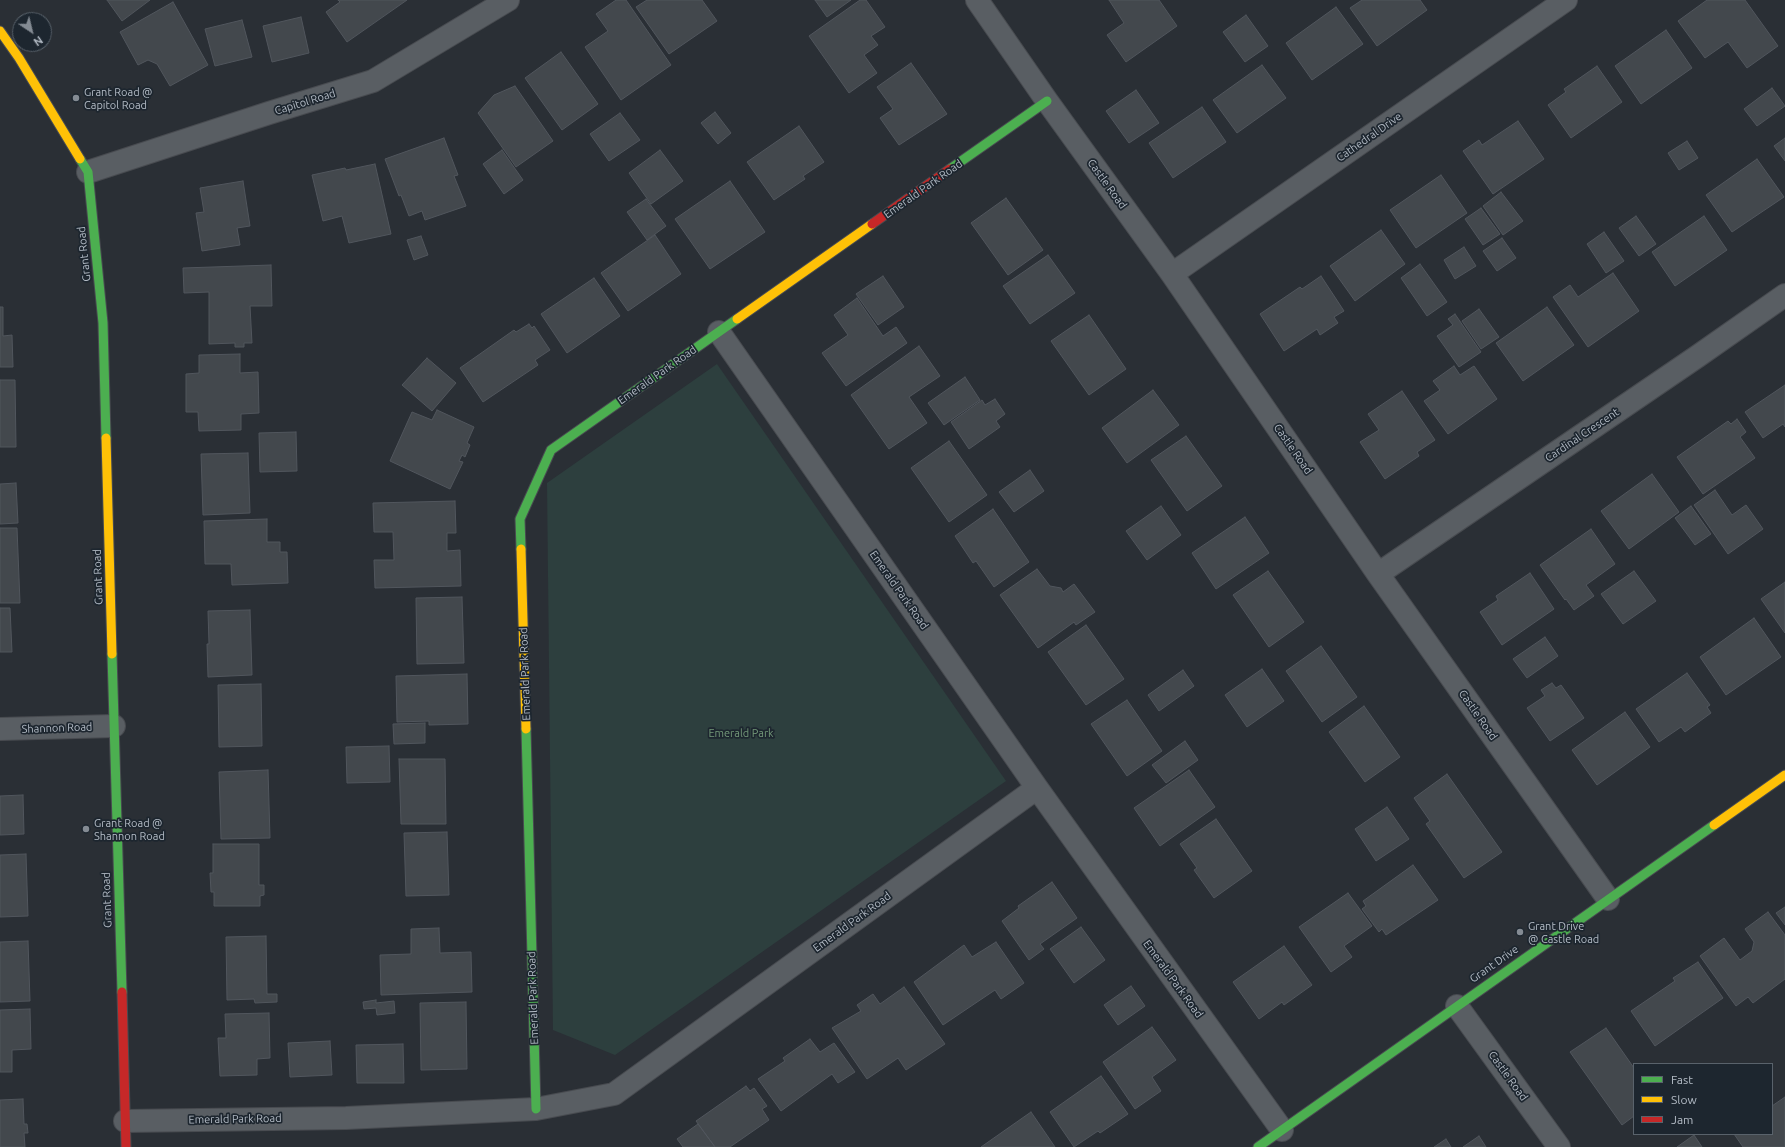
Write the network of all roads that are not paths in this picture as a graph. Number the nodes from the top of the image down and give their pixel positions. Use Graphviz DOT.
graph roads {
  1 [pos="977,0"];
  2 [pos="1566,0"];
  3 [pos="494,4"];
  4 [pos="0,31"];
  5 [pos="1047,101"];
  6 [pos="88,172"];
  7 [pos="1172,274"];
  8 [pos="1785,295"];
  9 [pos="719,332"];
  10 [pos="1378,574"];
  11 [pos="114,726"];
  12 [pos="0,729"];
  13 [pos="1785,775"];
  14 [pos="1037,788"];
  15 [pos="1608,899"];
  16 [pos="1457,1006"];
  17 [pos="536,1109"];
  18 [pos="125,1121"];
  19 [pos="1282,1130"];
  20 [pos="126,1147"];
  21 [pos="1258,1147"];
  22 [pos="1559,1147"];
  1 -- 5 [label="street, Castle Road"];
  2 -- 7 [label="street, Cathedral Drive"];
  3 -- 6 [label="street, Capitol Road"];
  4 -- 6 [label="street, Grant Road"];
  5 -- 7 [label="street, Castle Road"];
  5 -- 9 [label="street, Emerald Park Road"];
  6 -- 11 [label="street, Grant Road"];
  7 -- 10 [label="street, Castle Road"];
  8 -- 10 [label="street, Cardinal Crescent"];
  9 -- 14 [label="street, Emerald Park Road"];
  9 -- 17 [label="street, Emerald Park Road"];
  10 -- 15 [label="street, Castle Road"];
  11 -- 12 [label="street, Shannon Road"];
  11 -- 18 [label="street, Grant Road"];
  13 -- 15 [label="street, Grant Drive"];
  14 -- 17 [label="street, Emerald Park Road"];
  14 -- 19 [label="street, Emerald Park Road"];
  15 -- 16 [label="street, Grant Drive"];
  16 -- 19 [label="street, Grant Drive"];
  16 -- 22 [label="street, Castle Road"];
  17 -- 18 [label="street, Emerald Park Road"];
  18 -- 20 [label="street, Grant Road"];
  19 -- 21 [label="street, Grant Drive"];
}
